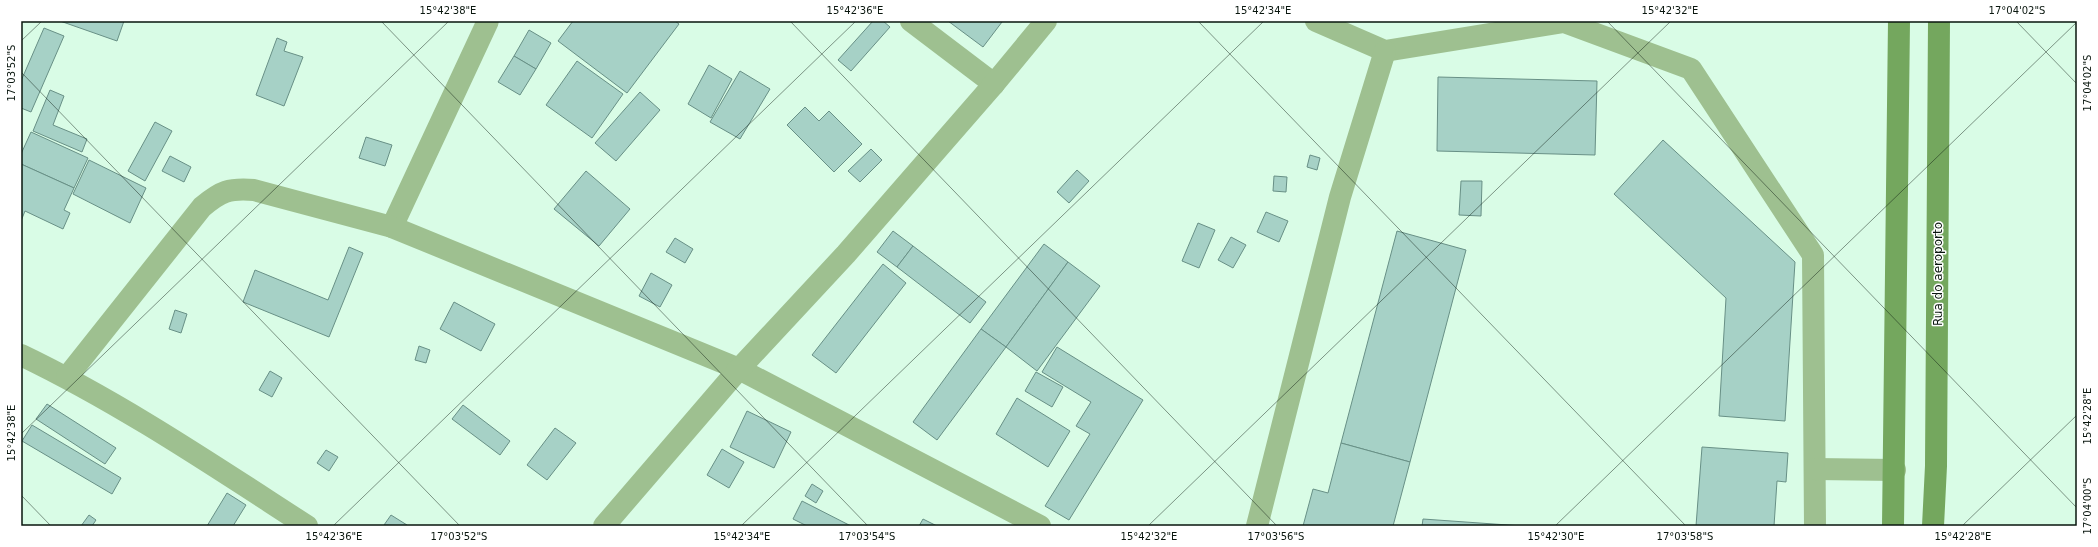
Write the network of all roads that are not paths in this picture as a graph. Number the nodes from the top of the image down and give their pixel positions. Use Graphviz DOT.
graph roads {
  1 [pos="488,21"];
  2 [pos="911,21"];
  3 [pos="1046,21"];
  4 [pos="1316,21"];
  5 [pos="1899,21"];
  6 [pos="1939,21"];
  7 [pos="1385,50"];
  8 [pos="994,84"];
  9 [pos="392,227"];
  10 [pos="21,355"];
  11 [pos="739,368"];
  12 [pos="67,377"];
  13 [pos="1815,469"];
  14 [pos="1895,470"];
  15 [pos="307,526"];
  16 [pos="604,526"];
  17 [pos="1040,526"];
  18 [pos="1257,526"];
  19 [pos="1815,526"];
  20 [pos="1894,526"];
  21 [pos="1933,526"];
  1 -- 9 [label="street"];
  2 -- 8 [label="street"];
  3 -- 8 [label="street"];
  4 -- 7 [label="street"];
  5 -- 14 [label="main road"];
  6 -- 21 [label="main road, Rua do aeroporto"];
  7 -- 13 [label="street"];
  7 -- 18 [label="street"];
  8 -- 11 [label="street"];
  9 -- 11 [label="street"];
  9 -- 12 [label="street"];
  10 -- 12 [label="street"];
  11 -- 16 [label="street"];
  11 -- 17 [label="street"];
  12 -- 15 [label="street"];
  13 -- 14 [label="street"];
  13 -- 19 [label="street"];
  14 -- 20 [label="main road"];
}
